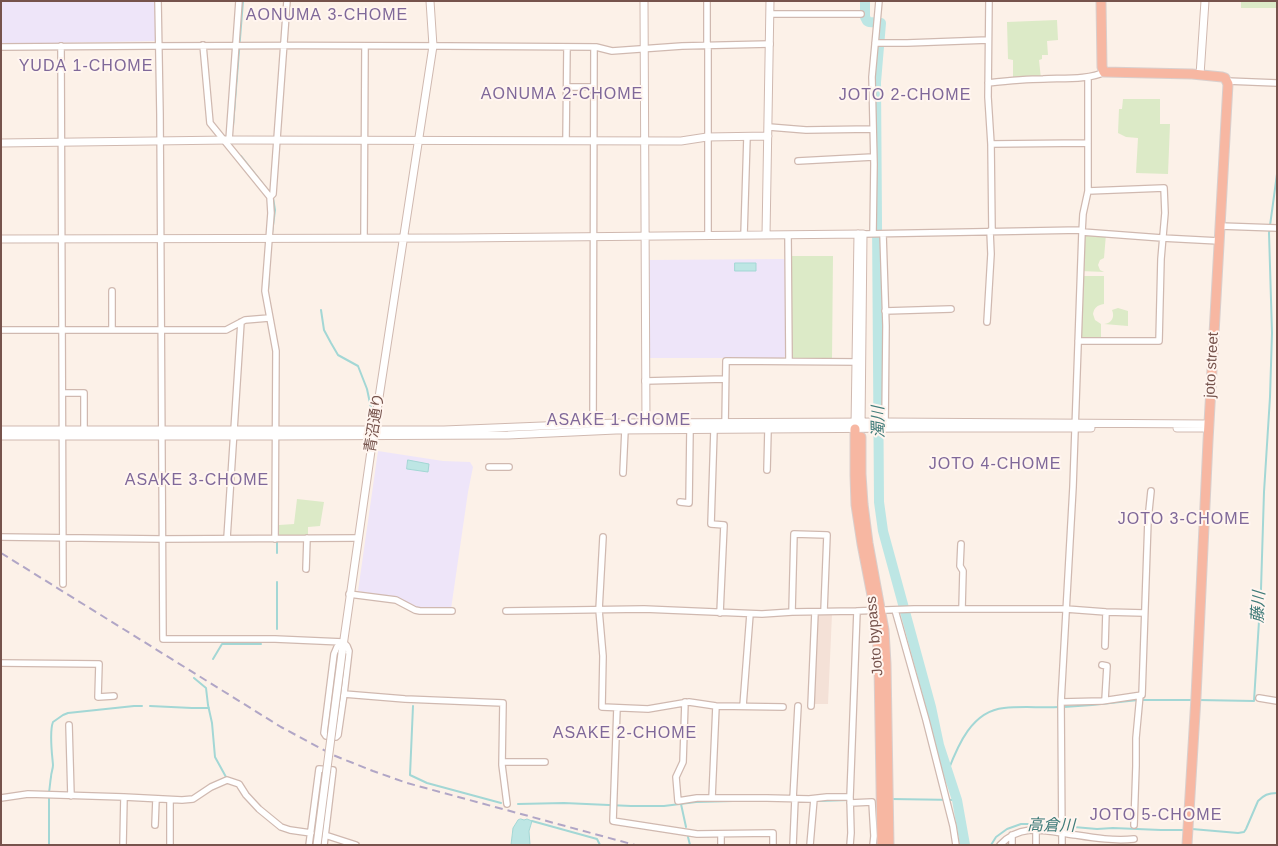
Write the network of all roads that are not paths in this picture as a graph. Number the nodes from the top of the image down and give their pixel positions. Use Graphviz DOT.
graph roads {
  1 [pos="158,1"];
  2 [pos="239,1"];
  3 [pos="288,1"];
  4 [pos="430,1"];
  5 [pos="644,1"];
  6 [pos="707,1"];
  7 [pos="770,1"];
  8 [pos="879,1"];
  9 [pos="989,1"];
  10 [pos="1101,1"];
  11 [pos="1205,1"];
  12 [pos="770,14"];
  13 [pos="862,14"];
  14 [pos="988,40"];
  15 [pos="875,43"];
  16 [pos="770,44"];
  17 [pos="159,45"];
  18 [pos="203,45"];
  19 [pos="707,45"];
  20 [pos="61,46"];
  21 [pos="238,46"];
  22 [pos="284,46"];
  23 [pos="365,46"];
  24 [pos="433,46"];
  25 [pos="1,47"];
  26 [pos="567,47"];
  27 [pos="594,47"];
  28 [pos="644,48"];
  29 [pos="1104,72"];
  30 [pos="1200,75"];
  31 [pos="1088,77"];
  32 [pos="1227,81"];
  33 [pos="988,83"];
  34 [pos="1277,83"];
  35 [pos="594,87"];
  36 [pos="566,88"];
  37 [pos="768,127"];
  38 [pos="873,129"];
  39 [pos="768,136"];
  40 [pos="707,137"];
  41 [pos="747,137"];
  42 [pos="226,140"];
  43 [pos="277,140"];
  44 [pos="365,140"];
  45 [pos="419,140"];
  46 [pos="160,141"];
  47 [pos="566,141"];
  48 [pos="594,141"];
  49 [pos="644,141"];
  50 [pos="62,142"];
  51 [pos="1,143"];
  52 [pos="1088,143"];
  53 [pos="991,144"];
  54 [pos="874,157"];
  55 [pos="798,161"];
  56 [pos="1088,191"];
  57 [pos="271,196"];
  58 [pos="1220,226"];
  59 [pos="1272,228"];
  60 [pos="991,231"];
  61 [pos="1082,231"];
  62 [pos="860,234"];
  63 [pos="873,234"];
  64 [pos="883,234"];
  65 [pos="744,235"];
  66 [pos="766,235"];
  67 [pos="788,235"];
  68 [pos="593,236"];
  69 [pos="645,236"];
  70 [pos="708,236"];
  71 [pos="364,237"];
  72 [pos="270,238"];
  73 [pos="404,238"];
  74 [pos="1162,238"];
  75 [pos="1,239"];
  76 [pos="160,239"];
  77 [pos="62,240"];
  78 [pos="1219,241"];
  79 [pos="112,291"];
  80 [pos="951,309"];
  81 [pos="885,311"];
  82 [pos="269,318"];
  83 [pos="241,322"];
  84 [pos="987,322"];
  85 [pos="1,330"];
  86 [pos="62,330"];
  87 [pos="112,330"];
  88 [pos="161,330"];
  89 [pos="1078,341"];
  90 [pos="789,362"];
  91 [pos="859,362"];
  92 [pos="645,380"];
  93 [pos="725,380"];
  94 [pos="63,393"];
  95 [pos="862,425"];
  96 [pos="885,425"];
  97 [pos="726,426"];
  98 [pos="1074,426"];
  99 [pos="1209,426"];
  100 [pos="646,427"];
  101 [pos="593,428"];
  102 [pos="1,430"];
  103 [pos="84,430"];
  104 [pos="625,430"];
  105 [pos="690,430"];
  106 [pos="714,430"];
  107 [pos="768,430"];
  108 [pos="63,433"];
  109 [pos="161,433"];
  110 [pos="234,433"];
  111 [pos="275,433"];
  112 [pos="373,433"];
  113 [pos="1,436"];
  114 [pos="489,467"];
  115 [pos="509,467"];
  116 [pos="767,470"];
  117 [pos="623,473"];
  118 [pos="1151,491"];
  119 [pos="680,502"];
  120 [pos="1,537"];
  121 [pos="603,537"];
  122 [pos="64,538"];
  123 [pos="227,538"];
  124 [pos="275,538"];
  125 [pos="307,538"];
  126 [pos="358,538"];
  127 [pos="162,539"];
  128 [pos="961,544"];
  129 [pos="306,569"];
  130 [pos="63,584"];
  131 [pos="349,594"];
  132 [pos="962,609"];
  133 [pos="1066,609"];
  134 [pos="599,610"];
  135 [pos="895,610"];
  136 [pos="452,611"];
  137 [pos="506,611"];
  138 [pos="857,611"];
  139 [pos="878,611"];
  140 [pos="792,612"];
  141 [pos="815,612"];
  142 [pos="824,612"];
  143 [pos="1106,612"];
  144 [pos="720,613"];
  145 [pos="1144,613"];
  146 [pos="750,614"];
  147 [pos="343,642"];
  148 [pos="1104,646"];
  149 [pos="1,663"];
  150 [pos="1102,665"];
  151 [pos="344,694"];
  152 [pos="1139,695"];
  153 [pos="114,696"];
  154 [pos="1259,698"];
  155 [pos="1105,700"];
  156 [pos="1277,701"];
  157 [pos="685,702"];
  158 [pos="1061,703"];
  159 [pos="716,706"];
  160 [pos="743,706"];
  161 [pos="798,706"];
  162 [pos="811,706"];
  163 [pos="783,707"];
  164 [pos="617,708"];
  165 [pos="69,725"];
  166 [pos="502,762"];
  167 [pos="545,762"];
  168 [pos="885,787"];
  169 [pos="72,796"];
  170 [pos="124,797"];
  171 [pos="1,798"];
  172 [pos="712,798"];
  173 [pos="156,799"];
  174 [pos="794,799"];
  175 [pos="814,799"];
  176 [pos="170,800"];
  177 [pos="850,800"];
  178 [pos="508,804"];
  179 [pos="156,825"];
  180 [pos="1134,825"];
  181 [pos="1036,829"];
  182 [pos="1062,832"];
  183 [pos="311,833"];
  184 [pos="721,834"];
  185 [pos="325,835"];
  186 [pos="1012,835"];
  187 [pos="1134,839"];
  188 [pos="1099,842"];
  189 [pos="123,845"];
  190 [pos="170,845"];
  191 [pos="310,845"];
  192 [pos="317,845"];
  193 [pos="324,845"];
  194 [pos="356,845"];
  195 [pos="721,845"];
  196 [pos="773,845"];
  197 [pos="793,845"];
  198 [pos="810,845"];
  199 [pos="850,845"];
  200 [pos="873,845"];
  201 [pos="882,845"];
  202 [pos="889,845"];
  203 [pos="956,845"];
  204 [pos="1000,845"];
  205 [pos="1012,845"];
  206 [pos="1036,845"];
  207 [pos="1062,845"];
  208 [pos="1187,845"];
  1 -- 17 [label="street"];
  2 -- 21 [label="street"];
  3 -- 22 [label="street"];
  4 -- 24 [label="street, 青沼通り"];
  5 -- 28 [label="street"];
  6 -- 19 [label="street"];
  7 -- 12 [label="street"];
  8 -- 15 [label="street"];
  9 -- 14 [label="street"];
  10 -- 29 [label="highway"];
  11 -- 30 [label="street"];
  12 -- 13 [label="street"];
  12 -- 16 [label="street"];
  14 -- 15 [label="street"];
  14 -- 33 [label="street"];
  15 -- 38 [label="street"];
  16 -- 19 [label="street"];
  16 -- 37 [label="street"];
  17 -- 18 [label="street"];
  17 -- 20 [label="street"];
  17 -- 46 [label="street"];
  18 -- 21 [label="street"];
  18 -- 42 [label="street"];
  19 -- 28 [label="street"];
  19 -- 40 [label="street"];
  20 -- 25 [label="street"];
  20 -- 50 [label="street"];
  21 -- 22 [label="street"];
  21 -- 42 [label="street"];
  22 -- 23 [label="street"];
  22 -- 43 [label="street"];
  23 -- 24 [label="street"];
  23 -- 44 [label="street"];
  24 -- 26 [label="street"];
  24 -- 45 [label="street, 青沼通り"];
  26 -- 27 [label="street"];
  26 -- 36 [label="street"];
  27 -- 28 [label="street"];
  27 -- 35 [label="street"];
  28 -- 49 [label="street"];
  29 -- 30 [label="highway"];
  29 -- 31 [label="street"];
  30 -- 32 [label="highway"];
  31 -- 33 [label="street"];
  31 -- 52 [label="street"];
  32 -- 34 [label="street"];
  32 -- 58 [label="highway, joto street"];
  33 -- 53 [label="street"];
  35 -- 36 [label="street"];
  35 -- 48 [label="street"];
  36 -- 47 [label="street"];
  37 -- 38 [label="street"];
  37 -- 39 [label="street"];
  38 -- 54 [label="street"];
  39 -- 41 [label="street"];
  39 -- 66 [label="street"];
  40 -- 41 [label="street"];
  40 -- 49 [label="street"];
  40 -- 70 [label="street"];
  41 -- 65 [label="street"];
  42 -- 43 [label="street"];
  42 -- 46 [label="street"];
  42 -- 57 [label="street"];
  43 -- 44 [label="street"];
  43 -- 57 [label="street"];
  44 -- 45 [label="street"];
  44 -- 71 [label="street"];
  45 -- 47 [label="street"];
  45 -- 73 [label="street, 青沼通り"];
  46 -- 50 [label="street"];
  46 -- 76 [label="street"];
  47 -- 48 [label="street"];
  48 -- 49 [label="street"];
  48 -- 68 [label="street"];
  49 -- 69 [label="street"];
  50 -- 51 [label="street"];
  50 -- 77 [label="street"];
  52 -- 53 [label="street"];
  52 -- 56 [label="street"];
  53 -- 60 [label="street"];
  54 -- 55 [label="street"];
  54 -- 63 [label="street"];
  56 -- 61 [label="street"];
  56 -- 74 [label="street"];
  57 -- 72 [label="street"];
  58 -- 59 [label="street"];
  58 -- 78 [label="highway, joto street"];
  60 -- 61 [label="street"];
  60 -- 64 [label="street"];
  60 -- 84 [label="street"];
  61 -- 74 [label="street"];
  61 -- 89 [label="street"];
  62 -- 63 [label="street"];
  62 -- 67 [label="street"];
  62 -- 91 [label="street"];
  63 -- 64 [label="street"];
  64 -- 81 [label="street"];
  65 -- 66 [label="street"];
  65 -- 70 [label="street"];
  66 -- 67 [label="street"];
  67 -- 90 [label="street"];
  68 -- 69 [label="street"];
  68 -- 73 [label="street"];
  68 -- 101 [label="street"];
  69 -- 70 [label="street"];
  69 -- 92 [label="street"];
  71 -- 72 [label="street"];
  71 -- 73 [label="street"];
  72 -- 76 [label="street"];
  72 -- 82 [label="street"];
  73 -- 112 [label="street, 青沼通り"];
  74 -- 78 [label="street"];
  74 -- 89 [label="street"];
  75 -- 77 [label="street"];
  76 -- 77 [label="street"];
  76 -- 88 [label="street"];
  77 -- 86 [label="street"];
  78 -- 99 [label="highway, joto street"];
  79 -- 87 [label="street"];
  80 -- 81 [label="street"];
  81 -- 96 [label="street"];
  82 -- 83 [label="street"];
  82 -- 111 [label="street"];
  83 -- 88 [label="street"];
  83 -- 110 [label="street"];
  85 -- 86 [label="street"];
  86 -- 87 [label="street"];
  86 -- 94 [label="street"];
  87 -- 88 [label="street"];
  88 -- 109 [label="street"];
  89 -- 98 [label="street"];
  90 -- 91 [label="street"];
  90 -- 93 [label="street"];
  91 -- 95 [label="street"];
  92 -- 93 [label="street"];
  92 -- 100 [label="street"];
  93 -- 97 [label="street"];
  94 -- 103 [label="street"];
  94 -- 108 [label="street"];
  95 -- 96 [label="street"];
  95 -- 97 [label="street"];
  95 -- 107 [label="street"];
  95 -- 139 [label="highway, Joto bypass"];
  96 -- 98 [label="street"];
  97 -- 100 [label="street"];
  97 -- 106 [label="street"];
  97 -- 107 [label="street"];
  98 -- 99 [label="street"];
  98 -- 133 [label="street"];
  99 -- 208 [label="highway, joto street"];
  100 -- 101 [label="street"];
  100 -- 104 [label="street"];
  100 -- 105 [label="street"];
  101 -- 104 [label="street"];
  101 -- 112 [label="street"];
  102 -- 108 [label="street"];
  103 -- 108 [label="street"];
  103 -- 109 [label="street"];
  104 -- 117 [label="street"];
  105 -- 106 [label="street"];
  105 -- 119 [label="street"];
  106 -- 144 [label="street"];
  107 -- 116 [label="street"];
  108 -- 109 [label="street"];
  108 -- 113 [label="street"];
  108 -- 122 [label="street"];
  109 -- 110 [label="street"];
  109 -- 127 [label="street"];
  110 -- 111 [label="street"];
  110 -- 123 [label="street"];
  111 -- 112 [label="street"];
  111 -- 124 [label="street"];
  112 -- 126 [label="street, 青沼通り"];
  114 -- 115 [label="street"];
  118 -- 145 [label="street"];
  120 -- 122 [label="street"];
  121 -- 134 [label="street"];
  122 -- 127 [label="street"];
  122 -- 130 [label="street"];
  123 -- 124 [label="street"];
  123 -- 127 [label="street"];
  124 -- 125 [label="street"];
  125 -- 126 [label="street"];
  125 -- 129 [label="street"];
  126 -- 131 [label="street, 青沼通り"];
  127 -- 147 [label="street"];
  128 -- 132 [label="street"];
  131 -- 136 [label="street"];
  131 -- 147 [label="street, 青沼通り"];
  132 -- 133 [label="street"];
  132 -- 135 [label="street"];
  133 -- 143 [label="street"];
  133 -- 158 [label="street"];
  134 -- 137 [label="street"];
  134 -- 144 [label="street"];
  134 -- 164 [label="street"];
  135 -- 139 [label="street"];
  135 -- 203 [label="street"];
  138 -- 139 [label="street"];
  138 -- 142 [label="street"];
  138 -- 177 [label="street"];
  139 -- 168 [label="highway, Joto bypass"];
  140 -- 141 [label="street"];
  140 -- 142 [label="street"];
  140 -- 146 [label="street"];
  141 -- 142 [label="street"];
  141 -- 162 [label="street"];
  143 -- 145 [label="street"];
  143 -- 148 [label="street"];
  144 -- 146 [label="street"];
  145 -- 152 [label="street"];
  146 -- 160 [label="street"];
  147 -- 151 [label="street"];
  147 -- 151 [label="street"];
  147 -- 192 [label="street, 青沼通り, bridge"];
  149 -- 153 [label="street"];
  150 -- 155 [label="street"];
  151 -- 166 [label="street"];
  152 -- 155 [label="street"];
  152 -- 180 [label="street"];
  154 -- 156 [label="street"];
  155 -- 158 [label="street"];
  157 -- 159 [label="street"];
  157 -- 164 [label="street"];
  157 -- 172 [label="street"];
  158 -- 182 [label="street"];
  159 -- 160 [label="street"];
  159 -- 172 [label="street"];
  160 -- 163 [label="street"];
  161 -- 174 [label="street"];
  164 -- 184 [label="street"];
  165 -- 169 [label="street"];
  166 -- 167 [label="street"];
  166 -- 178 [label="street"];
  168 -- 201 [label="highway, Joto bypass"];
  168 -- 202 [label="highway, Joto bypass"];
  169 -- 170 [label="street"];
  169 -- 171 [label="street"];
  170 -- 173 [label="street"];
  170 -- 189 [label="street"];
  172 -- 174 [label="street"];
  173 -- 176 [label="street"];
  173 -- 179 [label="street"];
  174 -- 175 [label="street"];
  174 -- 197 [label="street"];
  175 -- 177 [label="street"];
  175 -- 198 [label="street"];
  176 -- 183 [label="street"];
  176 -- 190 [label="street"];
  177 -- 199 [label="street"];
  177 -- 200 [label="street"];
  181 -- 182 [label="street"];
  181 -- 186 [label="street"];
  181 -- 206 [label="street"];
  182 -- 188 [label="street"];
  182 -- 207 [label="street"];
  183 -- 185 [label="street"];
  183 -- 191 [label="street"];
  184 -- 195 [label="street"];
  184 -- 196 [label="street"];
  185 -- 193 [label="street"];
  185 -- 194 [label="street"];
  186 -- 204 [label="street"];
  186 -- 205 [label="street"];
  187 -- 188 [label="street"];
}
